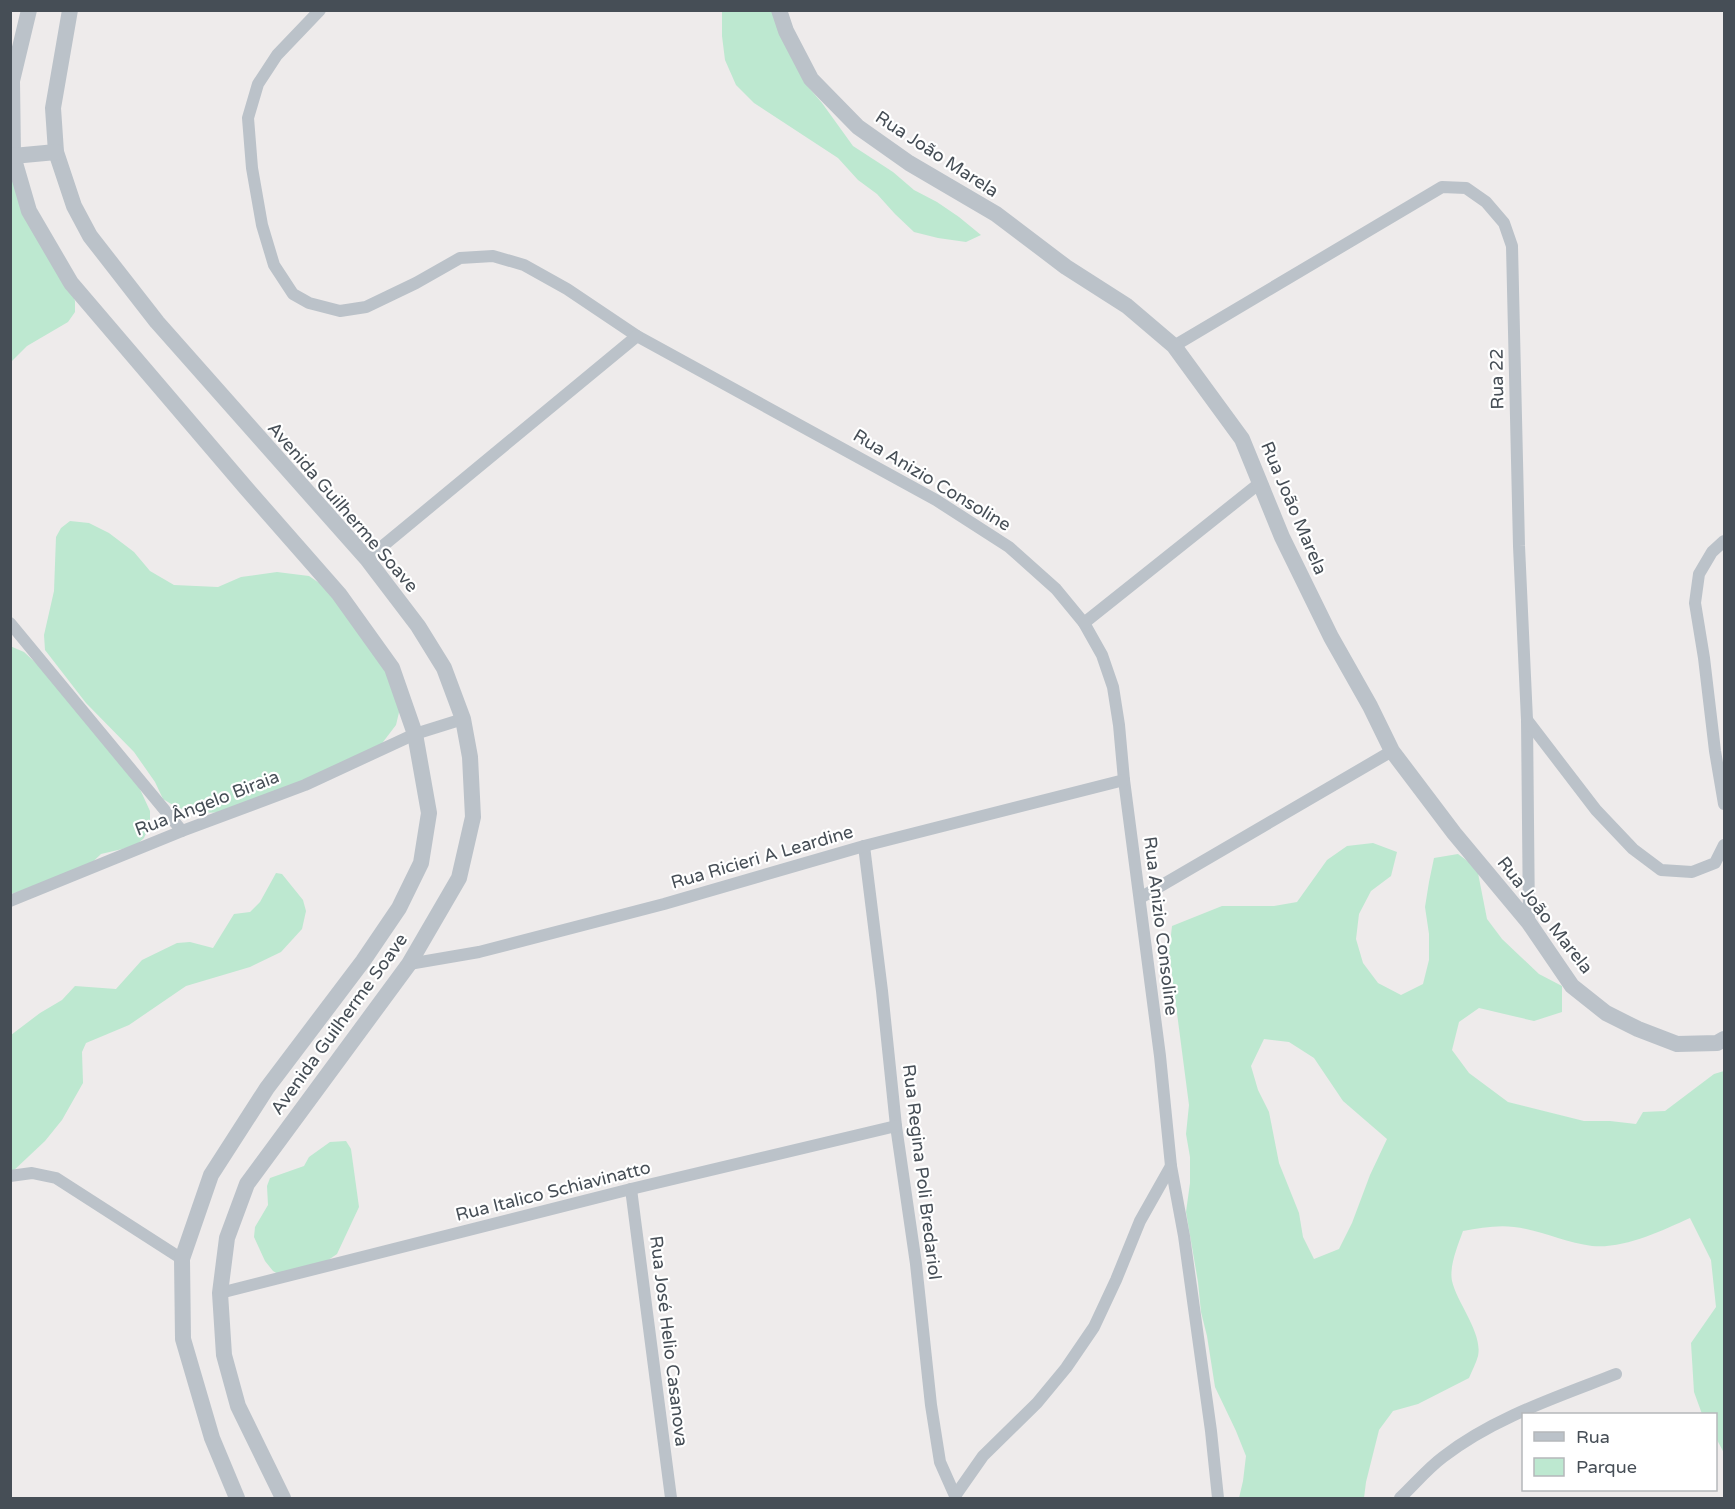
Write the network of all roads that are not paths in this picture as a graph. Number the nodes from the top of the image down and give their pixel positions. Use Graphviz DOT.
graph roads {
  1 [pos="29,10"];
  2 [pos="70,10"];
  3 [pos="320,10"];
  4 [pos="779,10"];
  5 [pos="56,152"];
  6 [pos="13,156"];
  7 [pos="637,336"];
  8 [pos="1174,345"];
  9 [pos="1261,482"];
  10 [pos="1725,541"];
  11 [pos="367,559"];
  12 [pos="10,623"];
  13 [pos="1084,623"];
  14 [pos="463,719"];
  15 [pos="1527,720"];
  16 [pos="415,734"];
  17 [pos="1392,751"];
  18 [pos="1124,780"];
  19 [pos="1725,804"];
  20 [pos="182,831"];
  21 [pos="1725,845"];
  22 [pos="864,846"];
  23 [pos="1140,898"];
  24 [pos="10,901"];
  25 [pos="1529,923"];
  26 [pos="409,964"];
  27 [pos="1725,1039"];
  28 [pos="896,1126"];
  29 [pos="1171,1166"];
  30 [pos="10,1176"];
  31 [pos="631,1189"];
  32 [pos="182,1260"];
  33 [pos="220,1293"];
  34 [pos="1616,1374"];
  35 [pos="956,1497"];
  36 [pos="237,1498"];
  37 [pos="283,1498"];
  38 [pos="671,1498"];
  39 [pos="1218,1498"];
  40 [pos="1400,1498"];
  1 -- 6 [label="street, Avenida Guilherme Soave"];
  2 -- 5 [label="street, Avenida Guilherme Soave"];
  3 -- 7 [label="street, Rua Anizio Consoline"];
  4 -- 8 [label="street, Rua João Marela"];
  5 -- 6 [label="street"];
  5 -- 11 [label="street, Avenida Guilherme Soave"];
  6 -- 16 [label="street, Avenida Guilherme Soave"];
  7 -- 11 [label="street"];
  7 -- 13 [label="street, Rua Anizio Consoline"];
  8 -- 9 [label="street, Rua João Marela"];
  8 -- 15 [label="street, Rua 22"];
  9 -- 13 [label="street"];
  9 -- 17 [label="street, Rua João Marela"];
  10 -- 19 [label="street"];
  11 -- 14 [label="street, Avenida Guilherme Soave"];
  12 -- 20 [label="street"];
  13 -- 18 [label="street, Rua Anizio Consoline"];
  14 -- 16 [label="street, Rua Ângelo Biraia"];
  14 -- 26 [label="street, Avenida Guilherme Soave"];
  15 -- 21 [label="street"];
  15 -- 25 [label="street, Rua 22"];
  16 -- 20 [label="street, Rua Ângelo Biraia"];
  16 -- 32 [label="street, Avenida Guilherme Soave"];
  17 -- 23 [label="street"];
  17 -- 25 [label="street, Rua João Marela"];
  18 -- 22 [label="street, Rua Ricieri A Leardine"];
  18 -- 23 [label="street, Rua Anizio Consoline"];
  20 -- 24 [label="street, Rua Ângelo Biraia"];
  22 -- 26 [label="street, Rua Ricieri A Leardine"];
  22 -- 28 [label="street, Rua Regina Poli Bredariol"];
  23 -- 29 [label="street, Rua Anizio Consoline"];
  25 -- 27 [label="street, Rua João Marela"];
  26 -- 33 [label="street, Avenida Guilherme Soave"];
  28 -- 31 [label="street, Rua Italico Schiavinatto"];
  28 -- 35 [label="street, Rua Regina Poli Bredariol"];
  29 -- 35 [label="street"];
  29 -- 39 [label="street, Rua Anizio Consoline"];
  30 -- 32 [label="street"];
  31 -- 33 [label="street, Rua Italico Schiavinatto"];
  31 -- 38 [label="street, Rua José Helio Casanova"];
  32 -- 36 [label="street, Avenida Guilherme Soave"];
  33 -- 37 [label="street, Avenida Guilherme Soave"];
  34 -- 40 [label="street"];
}
